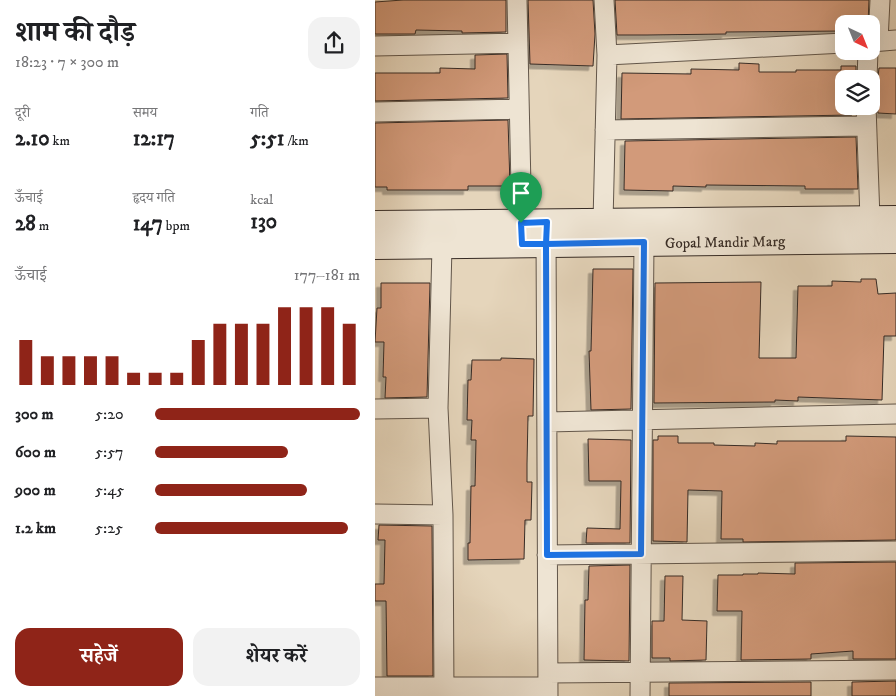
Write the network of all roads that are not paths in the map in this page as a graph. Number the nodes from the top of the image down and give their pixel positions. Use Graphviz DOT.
graph roads {
  1 [pos="517,0"];
  2 [pos="604,0"];
  3 [pos="879,0"];
  4 [pos="879,15"];
  5 [pos="518,42"];
  6 [pos="835,43"];
  7 [pos="375,46"];
  8 [pos="607,55"];
  9 [pos="519,109"];
  10 [pos="375,112"];
  11 [pos="866,115"];
  12 [pos="866,126"];
  13 [pos="605,130"];
  14 [pos="870,219"];
  15 [pos="896,219"];
  16 [pos="603,222"];
  17 [pos="375,224"];
  18 [pos="534,233"];
  19 [pos="896,240"];
  20 [pos="644,242"];
  21 [pos="375,246"];
  22 [pos="442,246"];
  23 [pos="438,408"];
  24 [pos="375,409"];
  25 [pos="896,414"];
  26 [pos="642,420"];
  27 [pos="547,422"];
  28 [pos="375,514"];
  29 [pos="443,515"];
  30 [pos="896,551"];
  31 [pos="641,554"];
  32 [pos="547,555"];
  33 [pos="896,670"];
  34 [pos="640,672"];
  35 [pos="548,685"];
  36 [pos="375,687"];
  37 [pos="444,692"];
  38 [pos="640,696"];
  1 -- 5 [label="street"];
  2 -- 8 [label="street"];
  3 -- 4 [label="street"];
  5 -- 7 [label="street"];
  5 -- 9 [label="street"];
  6 -- 8 [label="street"];
  8 -- 13 [label="street"];
  9 -- 10 [label="street"];
  9 -- 18 [label="street"];
  11 -- 12 [label="street"];
  12 -- 13 [label="street"];
  12 -- 14 [label="street"];
  13 -- 16 [label="street"];
  14 -- 15 [label="street, Gopal Mandir Marg"];
  14 -- 16 [label="street, Gopal Mandir Marg"];
  16 -- 18 [label="street, Gopal Mandir Marg"];
  17 -- 18 [label="street, Gopal Mandir Marg"];
  18 -- 20 [label="street, Gopal Mandir Marg"];
  18 -- 22 [label="street, Gopal Mandir Marg"];
  18 -- 27 [label="street"];
  19 -- 20 [label="street, Gopal Mandir Marg"];
  20 -- 26 [label="street"];
  21 -- 22 [label="street, Gopal Mandir Marg"];
  22 -- 23 [label="street"];
  23 -- 24 [label="street"];
  23 -- 29 [label="street"];
  25 -- 26 [label="street"];
  26 -- 27 [label="street"];
  26 -- 31 [label="street"];
  27 -- 32 [label="street"];
  28 -- 29 [label="street"];
  29 -- 37 [label="street"];
  30 -- 31 [label="street"];
  31 -- 32 [label="street"];
  31 -- 34 [label="street"];
  32 -- 35 [label="street"];
  33 -- 34 [label="street"];
  34 -- 35 [label="street"];
  34 -- 38 [label="street"];
  35 -- 37 [label="street"];
  36 -- 37 [label="street"];
}
